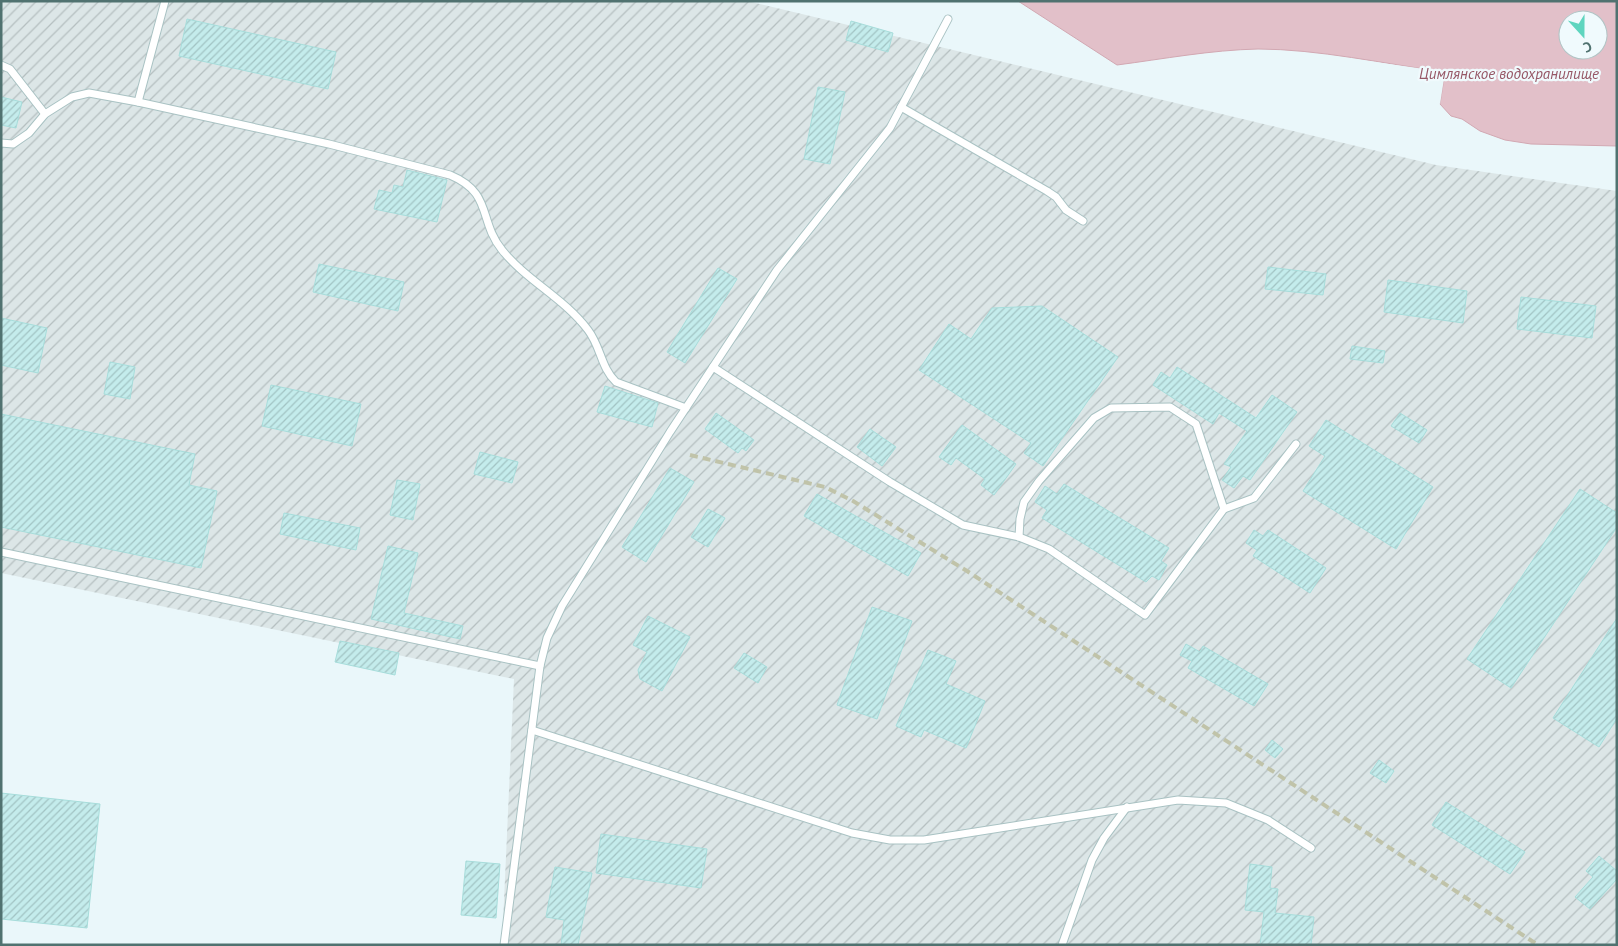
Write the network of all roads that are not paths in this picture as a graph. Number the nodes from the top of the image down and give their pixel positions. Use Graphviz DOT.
graph roads {
  1 [pos="165,1"];
  2 [pos="948,19"];
  3 [pos="1,65"];
  4 [pos="138,102"];
  5 [pos="901,107"];
  6 [pos="45,114"];
  7 [pos="1,143"];
  8 [pos="1083,221"];
  9 [pos="713,367"];
  10 [pos="686,408"];
  11 [pos="1296,444"];
  12 [pos="1224,510"];
  13 [pos="1020,537"];
  14 [pos="1,552"];
  15 [pos="540,666"];
  16 [pos="532,730"];
  17 [pos="1127,806"];
  18 [pos="1311,848"];
  19 [pos="504,945"];
  20 [pos="1062,945"];
  1 -- 4 [label="lane"];
  2 -- 5 [label="lane"];
  3 -- 6 [label="lane"];
  4 -- 6 [label="lane"];
  4 -- 10 [label="lane"];
  5 -- 8 [label="lane"];
  5 -- 9 [label="lane"];
  6 -- 7 [label="lane"];
  9 -- 10 [label="lane"];
  9 -- 13 [label="lane"];
  10 -- 15 [label="lane"];
  11 -- 12 [label="lane"];
  12 -- 13 [label="lane"];
  12 -- 13 [label="lane"];
  14 -- 15 [label="lane"];
  15 -- 16 [label="lane"];
  16 -- 17 [label="lane"];
  16 -- 19 [label="lane"];
  17 -- 18 [label="lane"];
  17 -- 20 [label="lane"];
}
